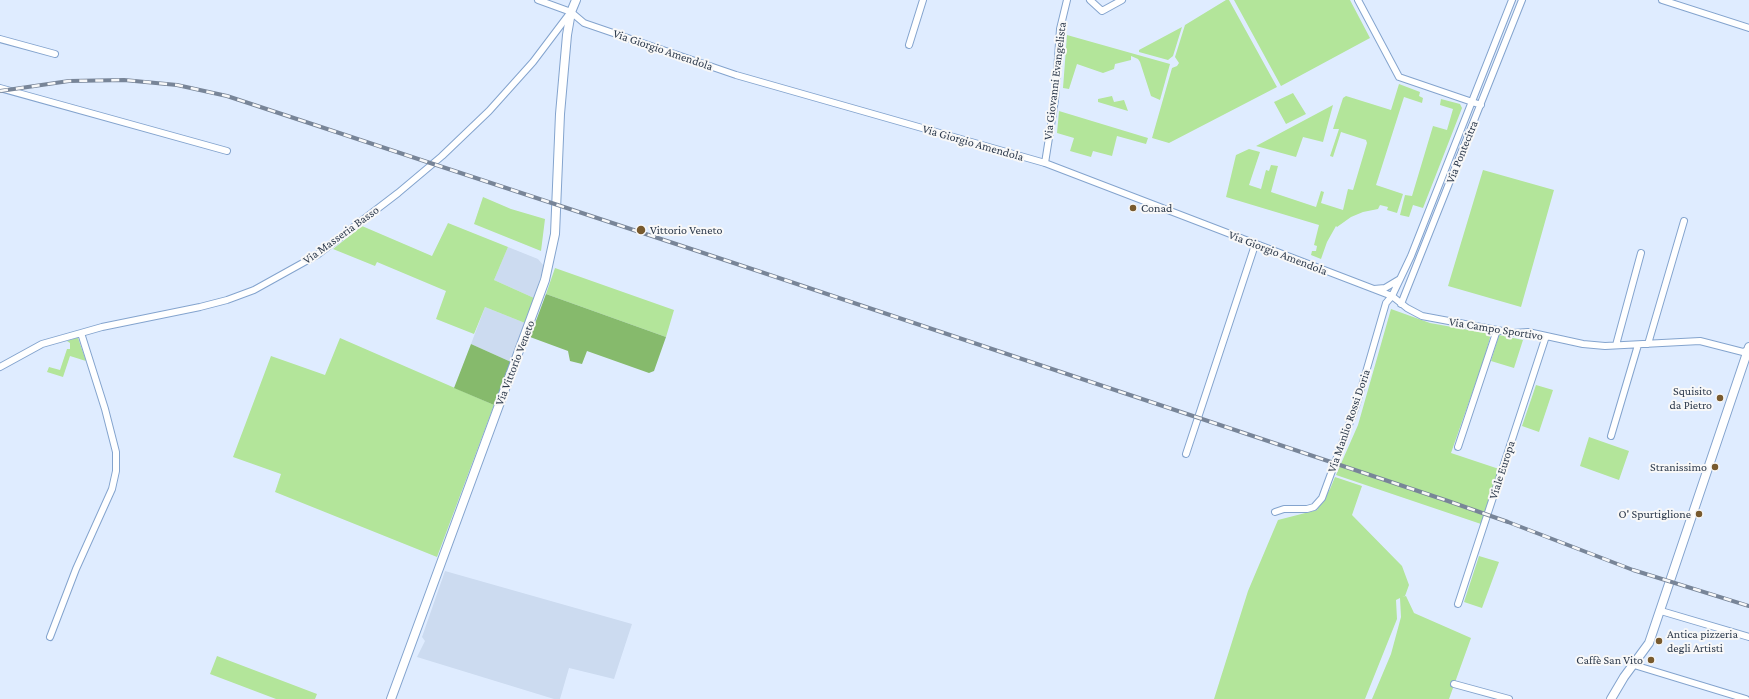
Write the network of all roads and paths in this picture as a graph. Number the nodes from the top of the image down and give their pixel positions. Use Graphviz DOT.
graph roads {
  1 [pos="538,0"];
  2 [pos="576,0"];
  3 [pos="923,0"];
  4 [pos="1067,0"];
  5 [pos="1090,0"];
  6 [pos="1121,0"];
  7 [pos="1358,0"];
  8 [pos="1512,0"];
  9 [pos="1522,0"];
  10 [pos="1662,0"];
  11 [pos="571,12"];
  12 [pos="1749,28"];
  13 [pos="0,39"];
  14 [pos="909,45"];
  15 [pos="55,54"];
  16 [pos="0,88"];
  17 [pos="1471,102"];
  18 [pos="1481,105"];
  19 [pos="227,151"];
  20 [pos="1045,163"];
  21 [pos="1684,220"];
  22 [pos="1255,245"];
  23 [pos="1641,253"];
  24 [pos="1400,279"];
  25 [pos="1372,289"];
  26 [pos="1392,296"];
  27 [pos="1401,304"];
  28 [pos="1497,330"];
  29 [pos="81,333"];
  30 [pos="1546,336"];
  31 [pos="1648,344"];
  32 [pos="1616,345"];
  33 [pos="1638,345"];
  34 [pos="1749,349"];
  35 [pos="0,367"];
  36 [pos="1611,436"];
  37 [pos="1458,447"];
  38 [pos="1186,454"];
  39 [pos="1275,512"];
  40 [pos="1458,604"];
  41 [pos="1661,611"];
  42 [pos="50,636"];
  43 [pos="1749,637"];
  44 [pos="1634,665"];
  45 [pos="1454,684"];
  46 [pos="391,699"];
  47 [pos="1508,699"];
  48 [pos="1611,699"];
  49 [pos="1746,699"];
  1 -- 11 [label="street, Via Giorgio Amendola"];
  2 -- 11 [label="street, Via Vittorio Veneto"];
  3 -- 14 [label="street"];
  4 -- 20 [label="street, Via Giovanni Evangelista"];
  5 -- 6 [label="street"];
  7 -- 17 [label="street"];
  8 -- 17 [label="street, Via Pontecitra"];
  9 -- 18 [label="street, Via Pontecitra"];
  10 -- 12 [label="street"];
  11 -- 20 [label="street, Via Giorgio Amendola"];
  11 -- 29 [label="street, Via Masseria Basso"];
  11 -- 46 [label="street, Via Vittorio Veneto"];
  13 -- 15 [label="street"];
  16 -- 19 [label="street"];
  17 -- 18 [label="street"];
  17 -- 24 [label="street, Via Pontecitra"];
  18 -- 27 [label="street, Via Pontecitra"];
  20 -- 22 [label="street, Via Giorgio Amendola"];
  21 -- 31 [label="street"];
  22 -- 25 [label="street, Via Giorgio Amendola"];
  22 -- 38 [label="street"];
  23 -- 32 [label="street"];
  24 -- 25 [label="street"];
  24 -- 26 [label="street, Via Pontecitra"];
  25 -- 26 [label="street, Via Giorgio Amendola"];
  26 -- 27 [label="street, Via Campo Sportivo"];
  26 -- 39 [label="street, Via Manlio Rossi Doria"];
  27 -- 28 [label="street, Via Campo Sportivo"];
  28 -- 30 [label="street, Via Campo Sportivo"];
  28 -- 37 [label="street"];
  29 -- 35 [label="street, Via Masseria Basso"];
  29 -- 42 [label="street"];
  30 -- 32 [label="street, Via Campo Sportivo"];
  30 -- 40 [label="street, Viale Europa"];
  31 -- 33 [label="street, Via Campo Sportivo"];
  31 -- 34 [label="street, Via Campo Sportivo"];
  32 -- 33 [label="street, Via Campo Sportivo"];
  33 -- 36 [label="street"];
  34 -- 41 [label="street"];
  41 -- 43 [label="street"];
  41 -- 44 [label="street"];
  44 -- 48 [label="street"];
  44 -- 49 [label="street"];
  45 -- 47 [label="street"];
}
